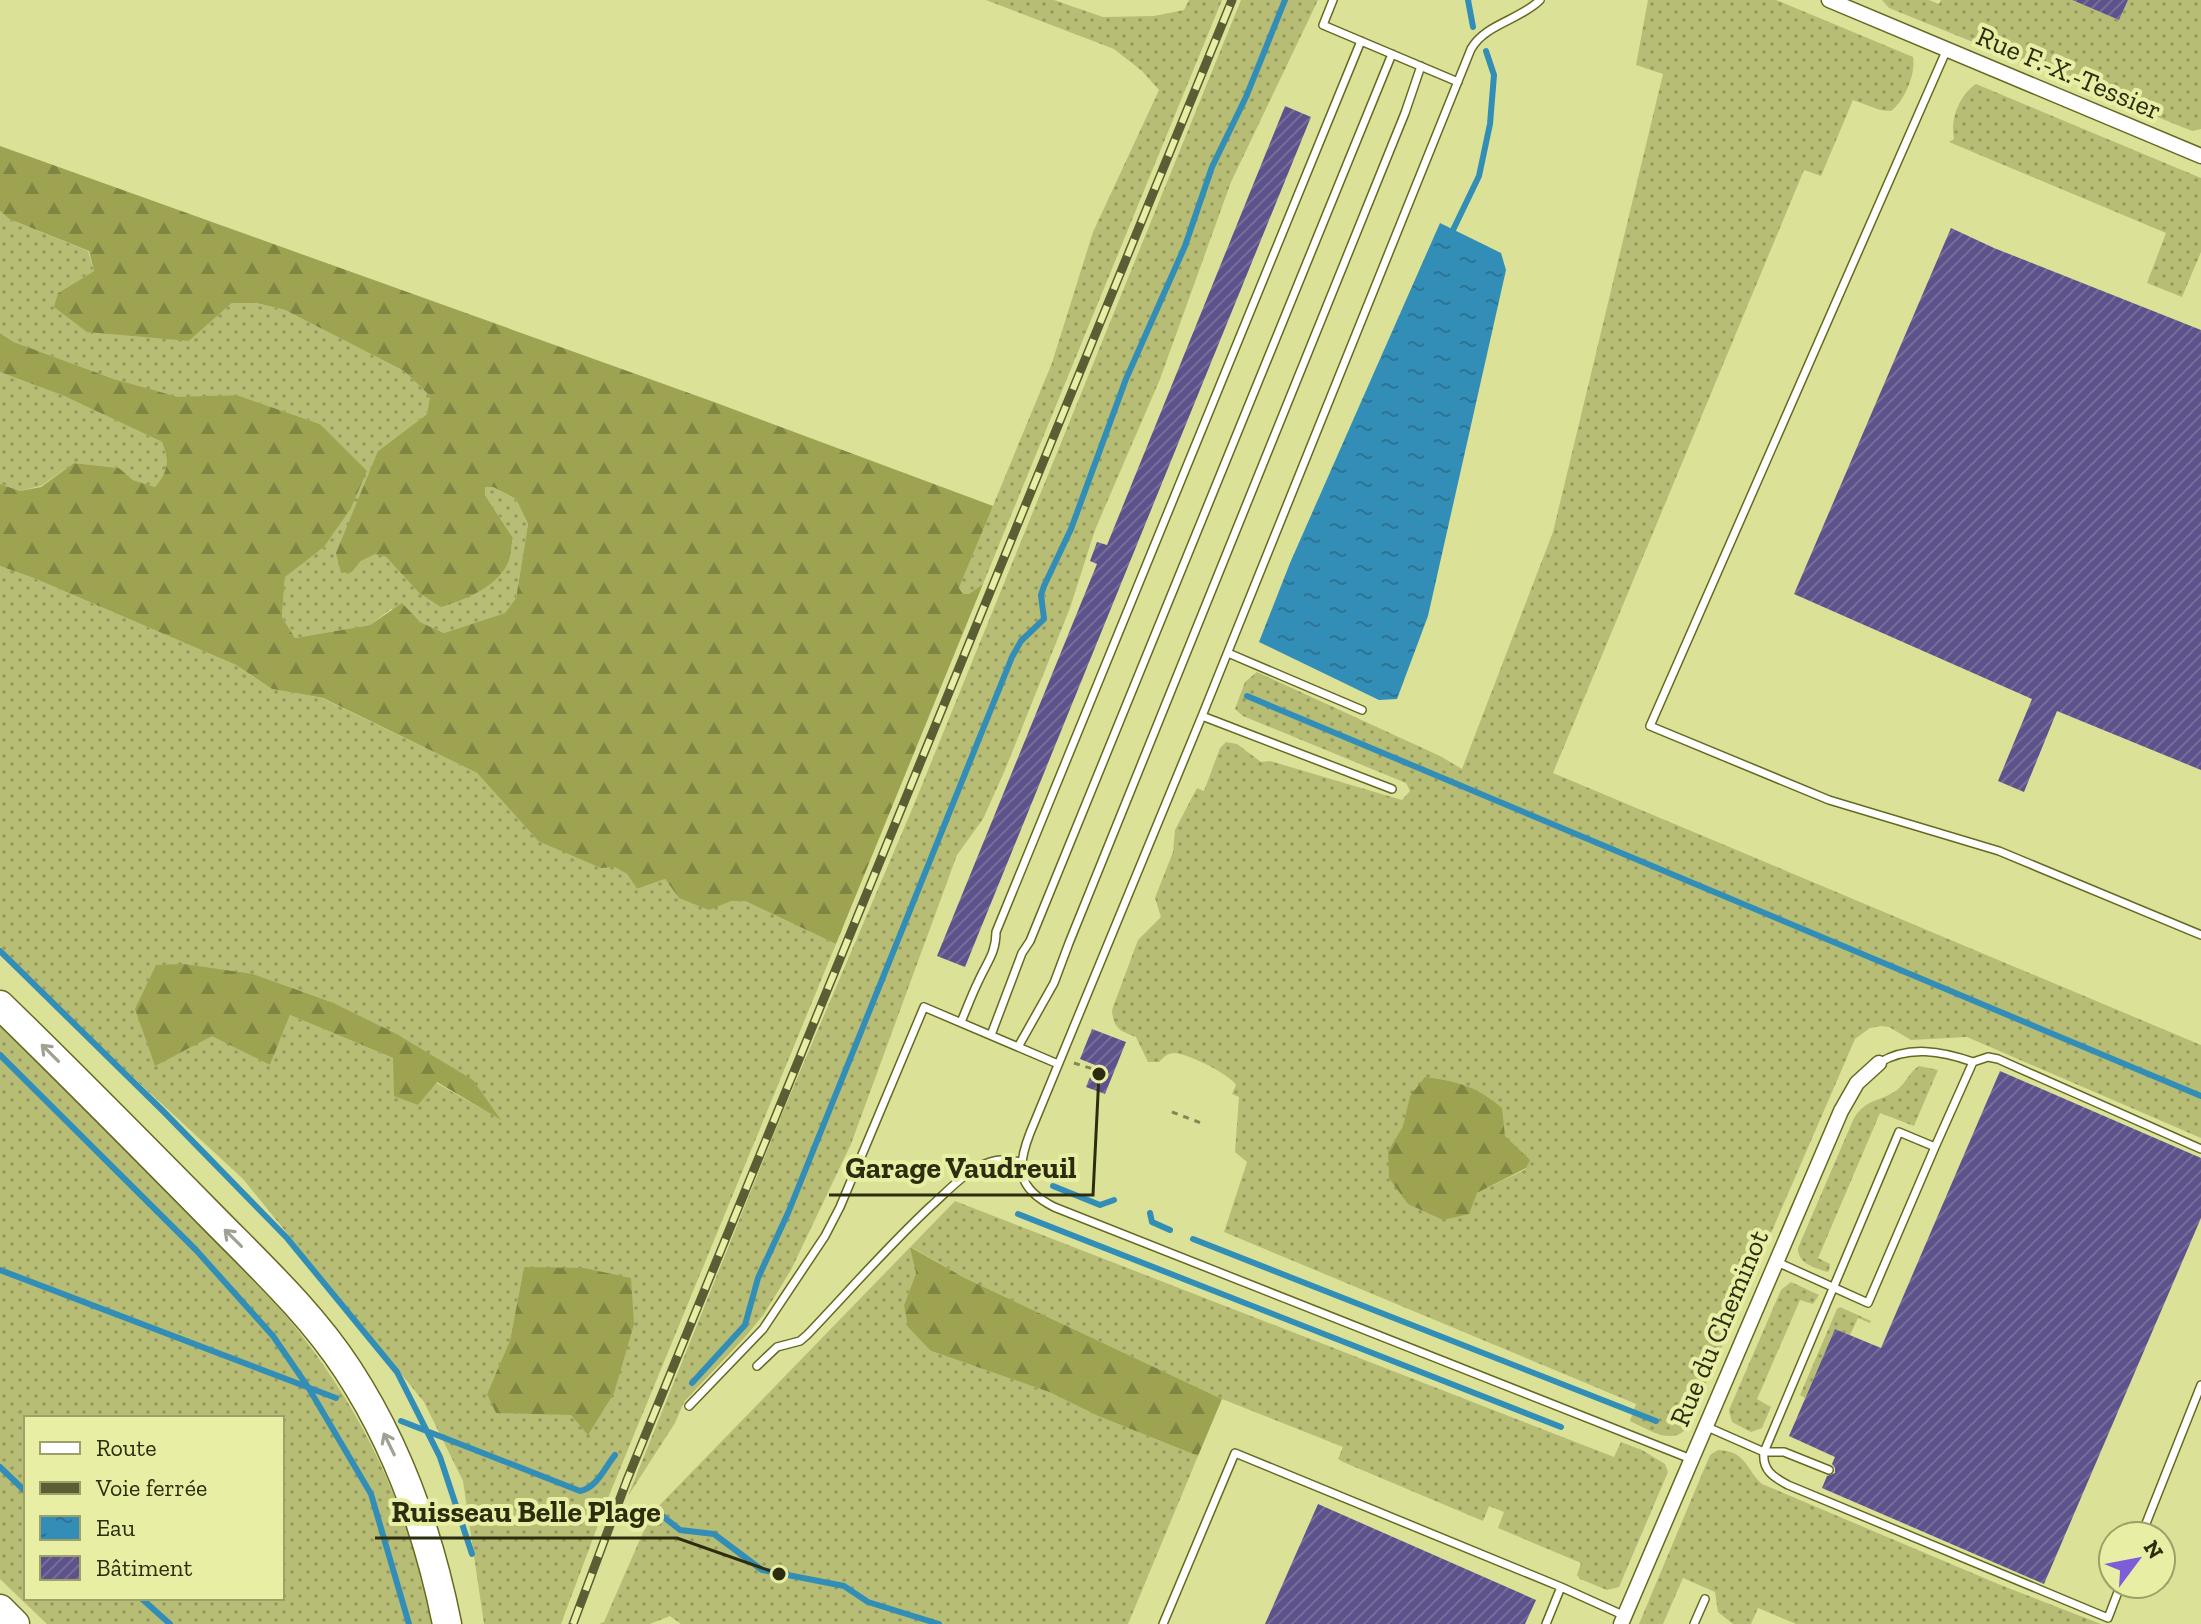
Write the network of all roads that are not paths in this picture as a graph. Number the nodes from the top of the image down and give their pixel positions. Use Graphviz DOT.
graph roads {
  1 [pos="1333,0"];
  2 [pos="1540,0"];
  3 [pos="1829,0"];
  4 [pos="1361,41"];
  5 [pos="1947,49"];
  6 [pos="1392,54"];
  7 [pos="1421,66"];
  8 [pos="1458,82"];
  9 [pos="2201,156"];
  10 [pos="1228,653"];
  11 [pos="1362,710"];
  12 [pos="1202,716"];
  13 [pos="1392,789"];
  14 [pos="2201,935"];
  15 [pos="0,1005"];
  16 [pos="961,1022"];
  17 [pos="991,1035"];
  18 [pos="1018,1047"];
  19 [pos="1973,1062"];
  20 [pos="1879,1063"];
  21 [pos="1058,1064"];
  22 [pos="1935,1147"];
  23 [pos="2201,1149"];
  24 [pos="1020,1162"];
  25 [pos="1776,1262"];
  26 [pos="1833,1288"];
  27 [pos="757,1366"];
  28 [pos="2201,1385"];
  29 [pos="689,1406"];
  30 [pos="1705,1426"];
  31 [pos="1764,1452"];
  32 [pos="1691,1459"];
  33 [pos="1829,1470"];
  34 [pos="2147,1520"];
  35 [pos="1561,1587"];
  36 [pos="1705,1599"];
  37 [pos="2115,1600"];
  38 [pos="0,1609"];
  39 [pos="1623,1620"];
  40 [pos="15,1624"];
  41 [pos="447,1624"];
  42 [pos="1163,1624"];
  43 [pos="1546,1624"];
  44 [pos="1694,1624"];
  1 -- 4 [label="lane"];
  2 -- 8 [label="lane"];
  3 -- 5 [label="street, Rue F.-X.-Tessier"];
  4 -- 6 [label="lane"];
  4 -- 16 [label="lane"];
  5 -- 9 [label="street, Rue F.-X.-Tessier"];
  5 -- 14 [label="lane"];
  6 -- 7 [label="lane"];
  6 -- 17 [label="lane"];
  7 -- 8 [label="lane"];
  7 -- 18 [label="lane"];
  8 -- 10 [label="lane"];
  10 -- 11 [label="lane"];
  10 -- 12 [label="lane"];
  12 -- 13 [label="lane"];
  12 -- 21 [label="lane"];
  41 -- 15 [label="highway, one-way"];
  16 -- 17 [label="lane"];
  16 -- 29 [label="lane"];
  17 -- 18 [label="lane"];
  18 -- 21 [label="lane"];
  19 -- 20 [label="lane"];
  19 -- 22 [label="lane"];
  19 -- 23 [label="lane"];
  20 -- 25 [label="street, Rue du Cheminot"];
  21 -- 24 [label="lane"];
  22 -- 26 [label="lane"];
  22 -- 26 [label="lane"];
  24 -- 27 [label="lane"];
  24 -- 32 [label="lane"];
  25 -- 26 [label="lane"];
  25 -- 30 [label="street, Rue du Cheminot"];
  26 -- 31 [label="lane"];
  28 -- 34 [label="lane"];
  30 -- 31 [label="lane"];
  30 -- 32 [label="street, Rue du Cheminot"];
  31 -- 33 [label="lane"];
  31 -- 37 [label="lane"];
  32 -- 39 [label="street, Rue du Cheminot"];
  35 -- 39 [label="lane"];
  35 -- 42 [label="lane"];
  35 -- 43 [label="lane"];
  36 -- 44 [label="lane"];
  38 -- 40 [label="highway"];
}
